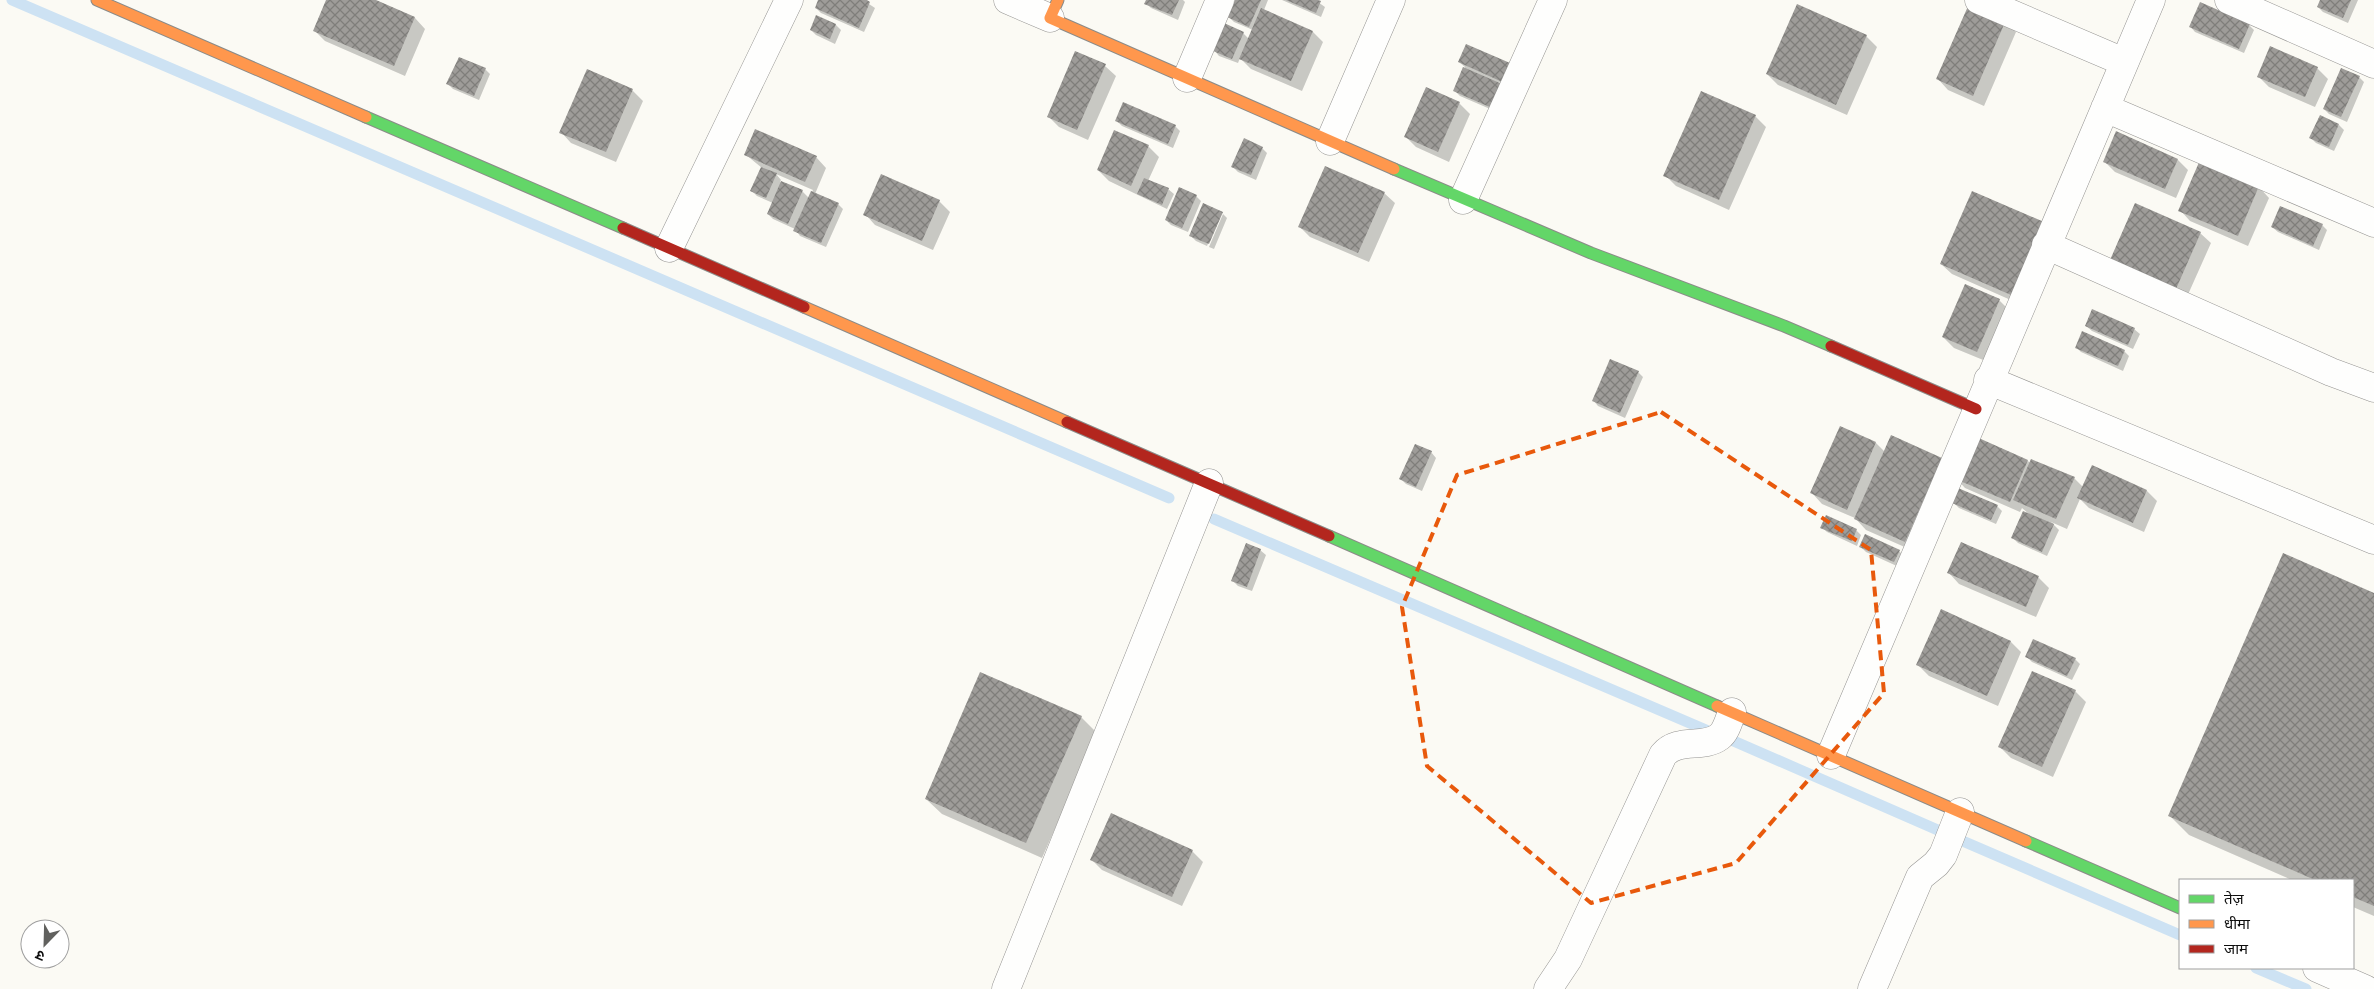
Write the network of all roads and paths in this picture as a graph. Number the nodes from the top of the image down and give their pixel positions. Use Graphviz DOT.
graph roads {
  1 [pos="97,0"];
  2 [pos="788,0"];
  3 [pos="1008,0"];
  4 [pos="1220,0"];
  5 [pos="1391,0"];
  6 [pos="1553,0"];
  7 [pos="1979,0"];
  8 [pos="2151,0"];
  9 [pos="2229,0"];
  10 [pos="1054,9"];
  11 [pos="2124,62"];
  12 [pos="2374,64"];
  13 [pos="1187,78"];
  14 [pos="2105,108"];
  15 [pos="1330,141"];
  16 [pos="1463,200"];
  17 [pos="2374,223"];
  18 [pos="2046,245"];
  19 [pos="669,248"];
  20 [pos="1988,380"];
  21 [pos="2374,388"];
  22 [pos="1976,408"];
  23 [pos="1209,483"];
  24 [pos="2374,540"];
  25 [pos="1732,712"];
  26 [pos="1830,755"];
  27 [pos="1960,812"];
  28 [pos="2179,908"];
  29 [pos="2326,977"];
  30 [pos="1006,989"];
  31 [pos="1548,989"];
  32 [pos="1872,989"];
  33 [pos="2366,989"];
  1 -- 19 [label="street"];
  2 -- 19 [label="street"];
  3 -- 10 [label="street"];
  4 -- 13 [label="street"];
  5 -- 15 [label="street"];
  6 -- 16 [label="street"];
  7 -- 11 [label="street"];
  8 -- 11 [label="street"];
  9 -- 12 [label="street"];
  10 -- 13 [label="street"];
  11 -- 14 [label="street"];
  13 -- 15 [label="street"];
  14 -- 17 [label="street"];
  14 -- 18 [label="street"];
  15 -- 16 [label="street"];
  16 -- 22 [label="street"];
  18 -- 20 [label="street"];
  18 -- 21 [label="street"];
  19 -- 23 [label="street"];
  20 -- 22 [label="street"];
  20 -- 24 [label="street"];
  22 -- 26 [label="street"];
  23 -- 25 [label="street"];
  23 -- 30 [label="street"];
  25 -- 26 [label="street"];
  25 -- 31 [label="street"];
  26 -- 27 [label="street"];
  27 -- 28 [label="street"];
  27 -- 32 [label="street"];
  29 -- 33 [label="street"];
}
